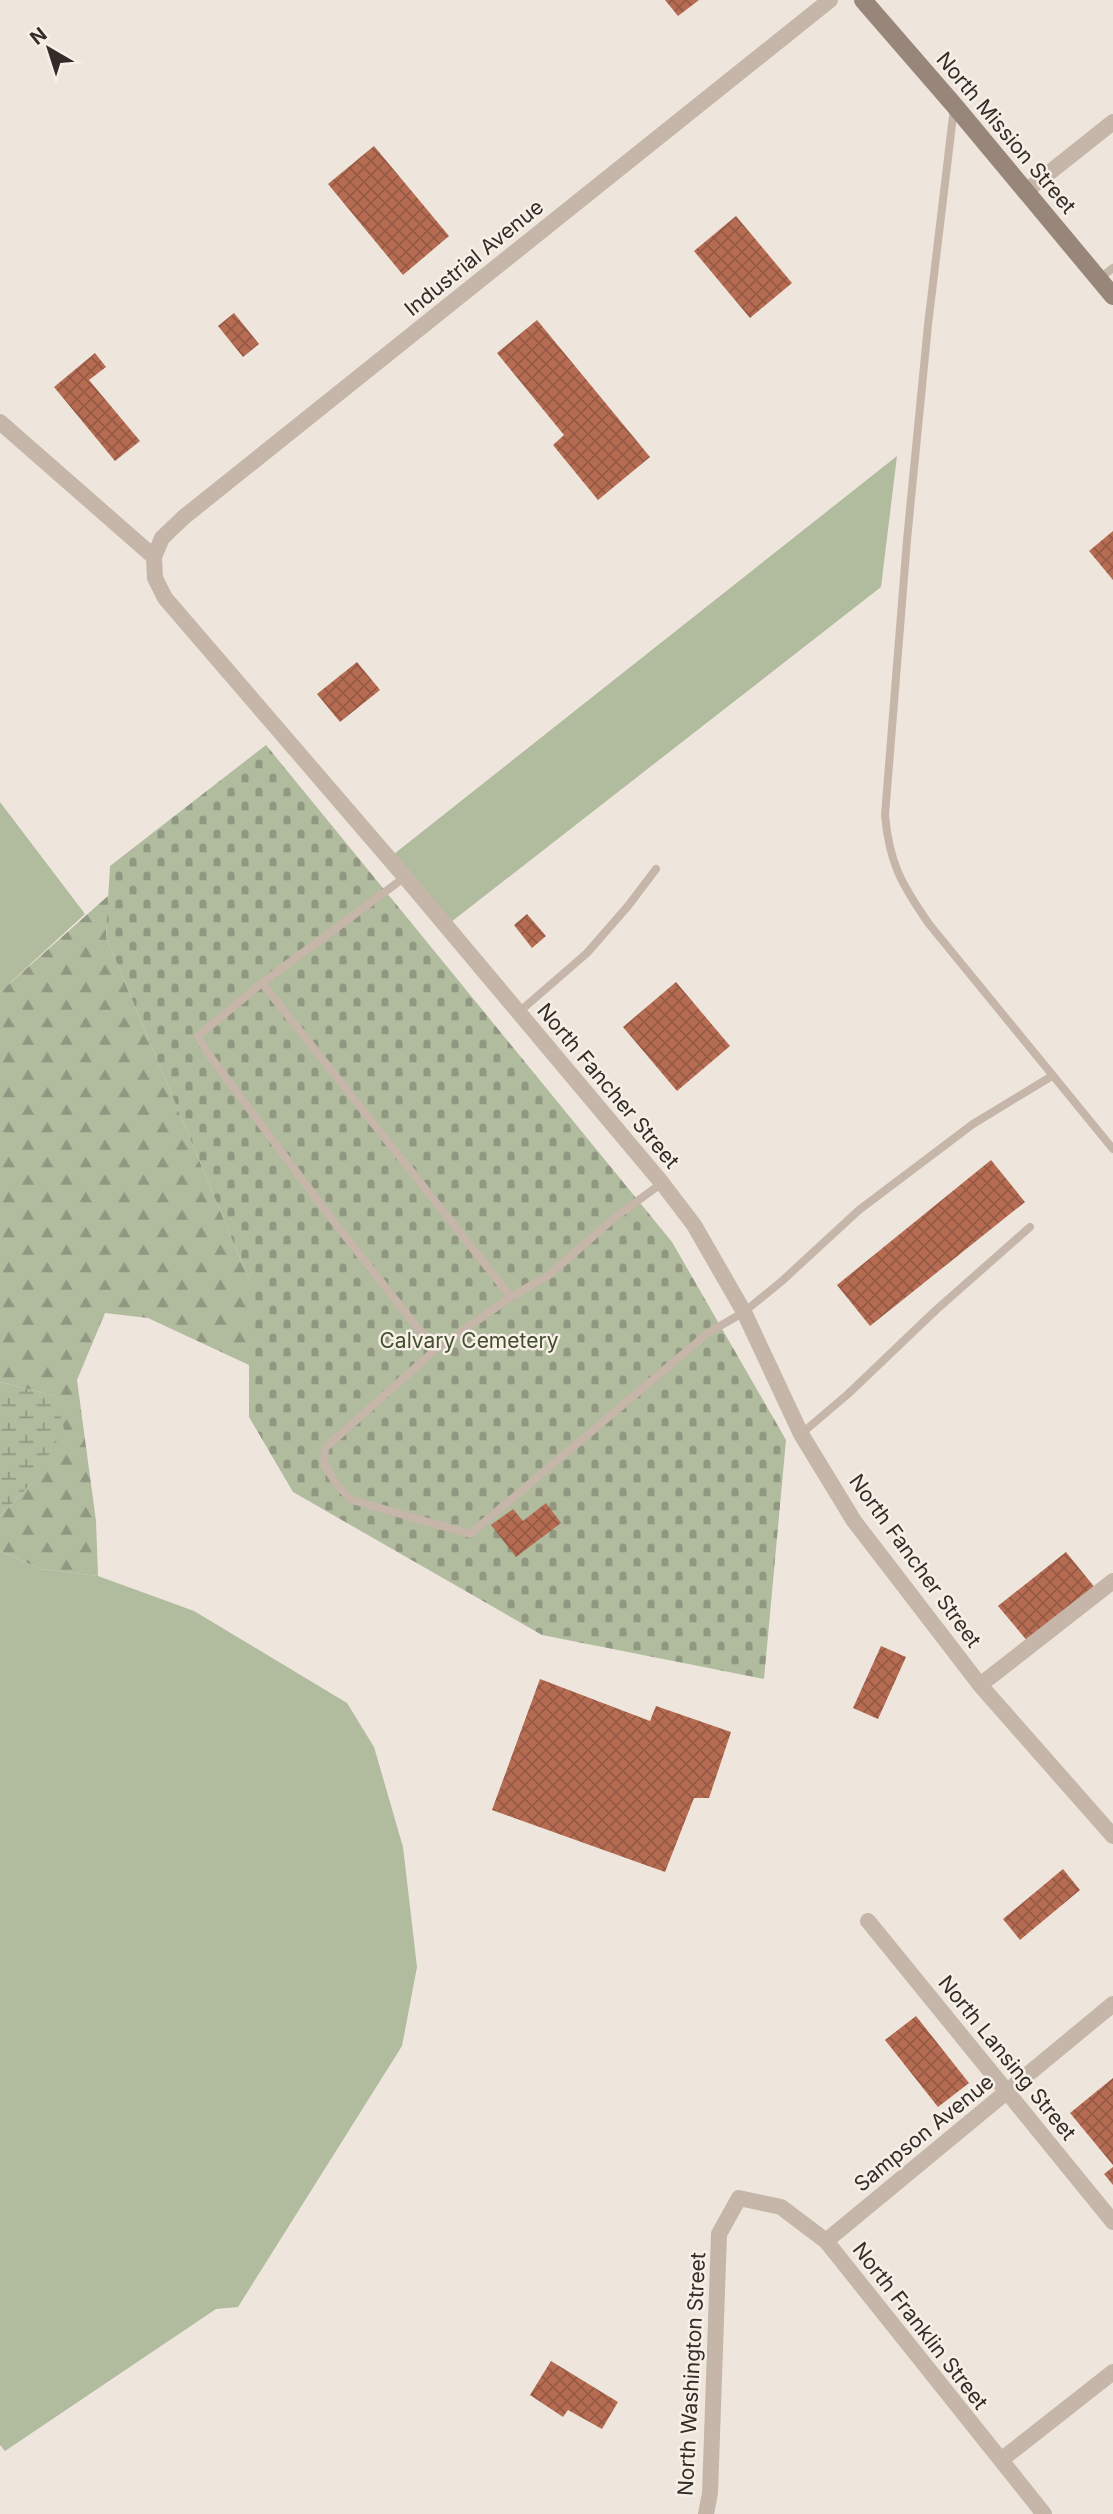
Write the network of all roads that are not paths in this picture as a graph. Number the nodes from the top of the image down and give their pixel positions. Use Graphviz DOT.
graph roads {
  1 [pos="830,0"];
  2 [pos="863,0"];
  3 [pos="954,105"];
  4 [pos="1113,122"];
  5 [pos="1025,192"];
  6 [pos="1106,273"];
  7 [pos="1113,296"];
  8 [pos="0,422"];
  9 [pos="154,557"];
  10 [pos="656,869"];
  11 [pos="405,877"];
  12 [pos="262,983"];
  13 [pos="519,1012"];
  14 [pos="1052,1076"];
  15 [pos="1113,1149"];
  16 [pos="662,1183"];
  17 [pos="1030,1227"];
  18 [pos="511,1297"];
  19 [pos="744,1312"];
  20 [pos="435,1350"];
  21 [pos="801,1434"];
  22 [pos="1113,1581"];
  23 [pos="980,1685"];
  24 [pos="1113,1836"];
  25 [pos="868,1922"];
  26 [pos="1113,2004"];
  27 [pos="1007,2092"];
  28 [pos="739,2198"];
  29 [pos="1113,2222"];
  30 [pos="826,2241"];
  31 [pos="1113,2372"];
  32 [pos="1001,2460"];
  33 [pos="706,2514"];
  34 [pos="1044,2514"];
  1 -- 9 [label="street, Industrial Avenue"];
  2 -- 3 [label="main road, North Mission Street"];
  3 -- 5 [label="main road, North Mission Street"];
  3 -- 14 [label="lane"];
  4 -- 5 [label="street"];
  5 -- 6 [label="main road, North Mission Street"];
  6 -- 7 [label="main road, North Mission Street"];
  8 -- 9 [label="street"];
  9 -- 11 [label="street, North Fancher Street"];
  10 -- 13 [label="lane"];
  11 -- 12 [label="lane"];
  11 -- 13 [label="street, North Fancher Street"];
  12 -- 18 [label="lane"];
  12 -- 20 [label="lane"];
  13 -- 16 [label="street, North Fancher Street"];
  14 -- 15 [label="lane"];
  14 -- 19 [label="lane"];
  16 -- 18 [label="lane"];
  16 -- 19 [label="street, North Fancher Street"];
  17 -- 21 [label="lane"];
  18 -- 20 [label="lane"];
  19 -- 20 [label="lane"];
  19 -- 21 [label="street, North Fancher Street"];
  21 -- 23 [label="street, North Fancher Street"];
  22 -- 23 [label="street"];
  23 -- 24 [label="street, North Fancher Street"];
  25 -- 27 [label="street, North Lansing Street"];
  26 -- 27 [label="street, Sampson Avenue"];
  27 -- 29 [label="street, North Lansing Street"];
  27 -- 30 [label="street, Sampson Avenue"];
  28 -- 30 [label="street, North Franklin Street"];
  28 -- 33 [label="street, North Washington Street"];
  30 -- 32 [label="street, North Franklin Street"];
  31 -- 32 [label="street"];
  32 -- 34 [label="street, North Franklin Street"];
}
